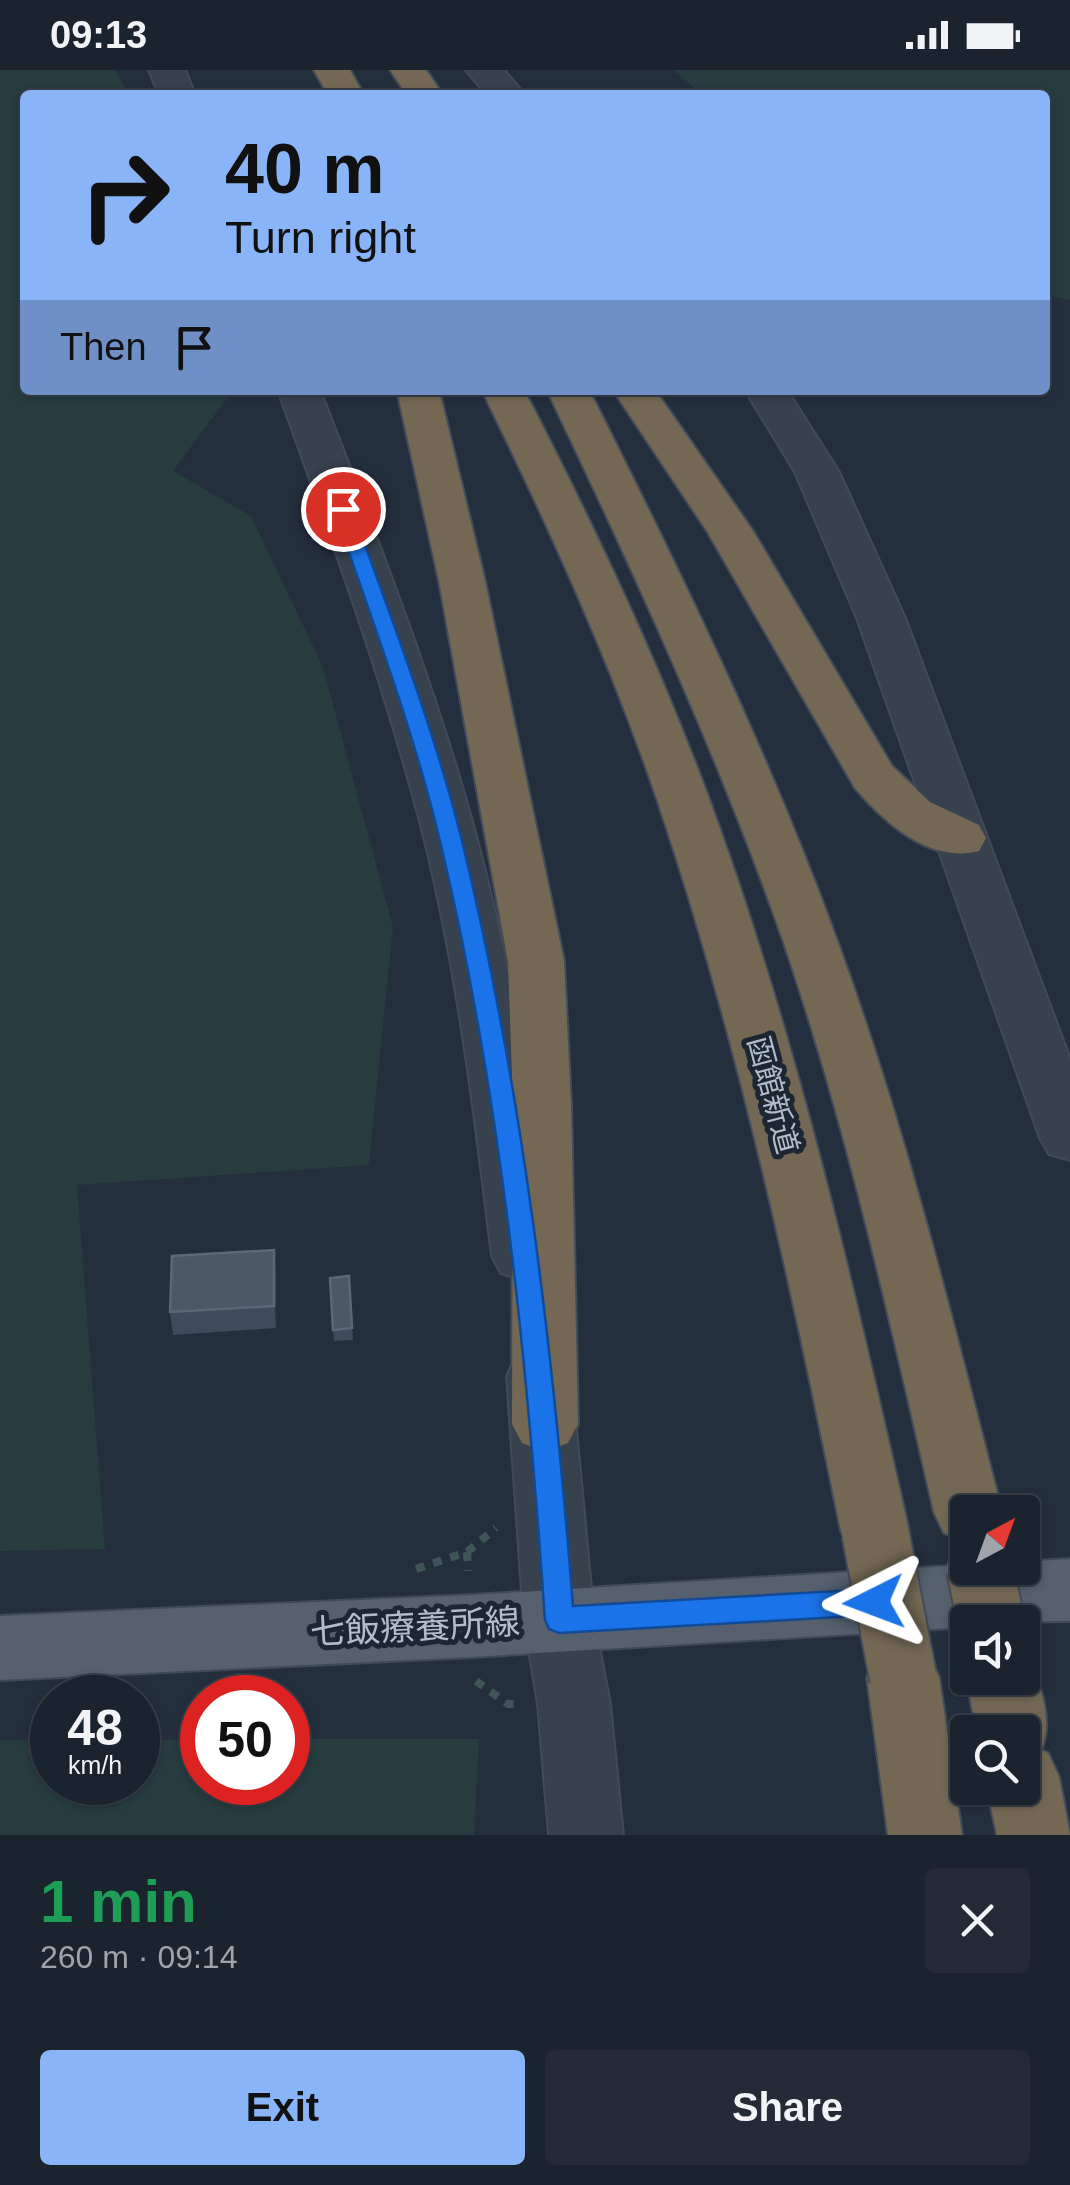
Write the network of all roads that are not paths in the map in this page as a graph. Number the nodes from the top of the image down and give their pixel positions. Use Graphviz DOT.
graph roads {
  1 [pos="484,70"];
  2 [pos="502,90"];
  3 [pos="301,395"];
  4 [pos="419,395"];
  5 [pos="506,395"];
  6 [pos="570,395"];
  7 [pos="637,395"];
  8 [pos="769,395"];
  9 [pos="960,838"];
  10 [pos="1070,1138"];
  11 [pos="545,1424"];
  12 [pos="964,1495"];
  13 [pos="1070,1590"];
  14 [pos="559,1620"];
  15 [pos="0,1648"];
  16 [pos="1028,1805"];
  17 [pos="586,1835"];
  18 [pos="925,1835"];
  19 [pos="1034,1835"];
  1 -- 2 [label="street"];
  3 -- 11 [label="street"];
  4 -- 11 [label="highway"];
  5 -- 18 [label="highway, 函館新道, bridge"];
  6 -- 12 [label="highway"];
  7 -- 9 [label="highway"];
  8 -- 9 [label="street"];
  9 -- 10 [label="street"];
  11 -- 14 [label="street"];
  13 -- 14 [label="main road, 七飯療養所線"];
  14 -- 15 [label="main road, 七飯療養所線"];
  14 -- 17 [label="street"];
  16 -- 19 [label="highway"];
}
